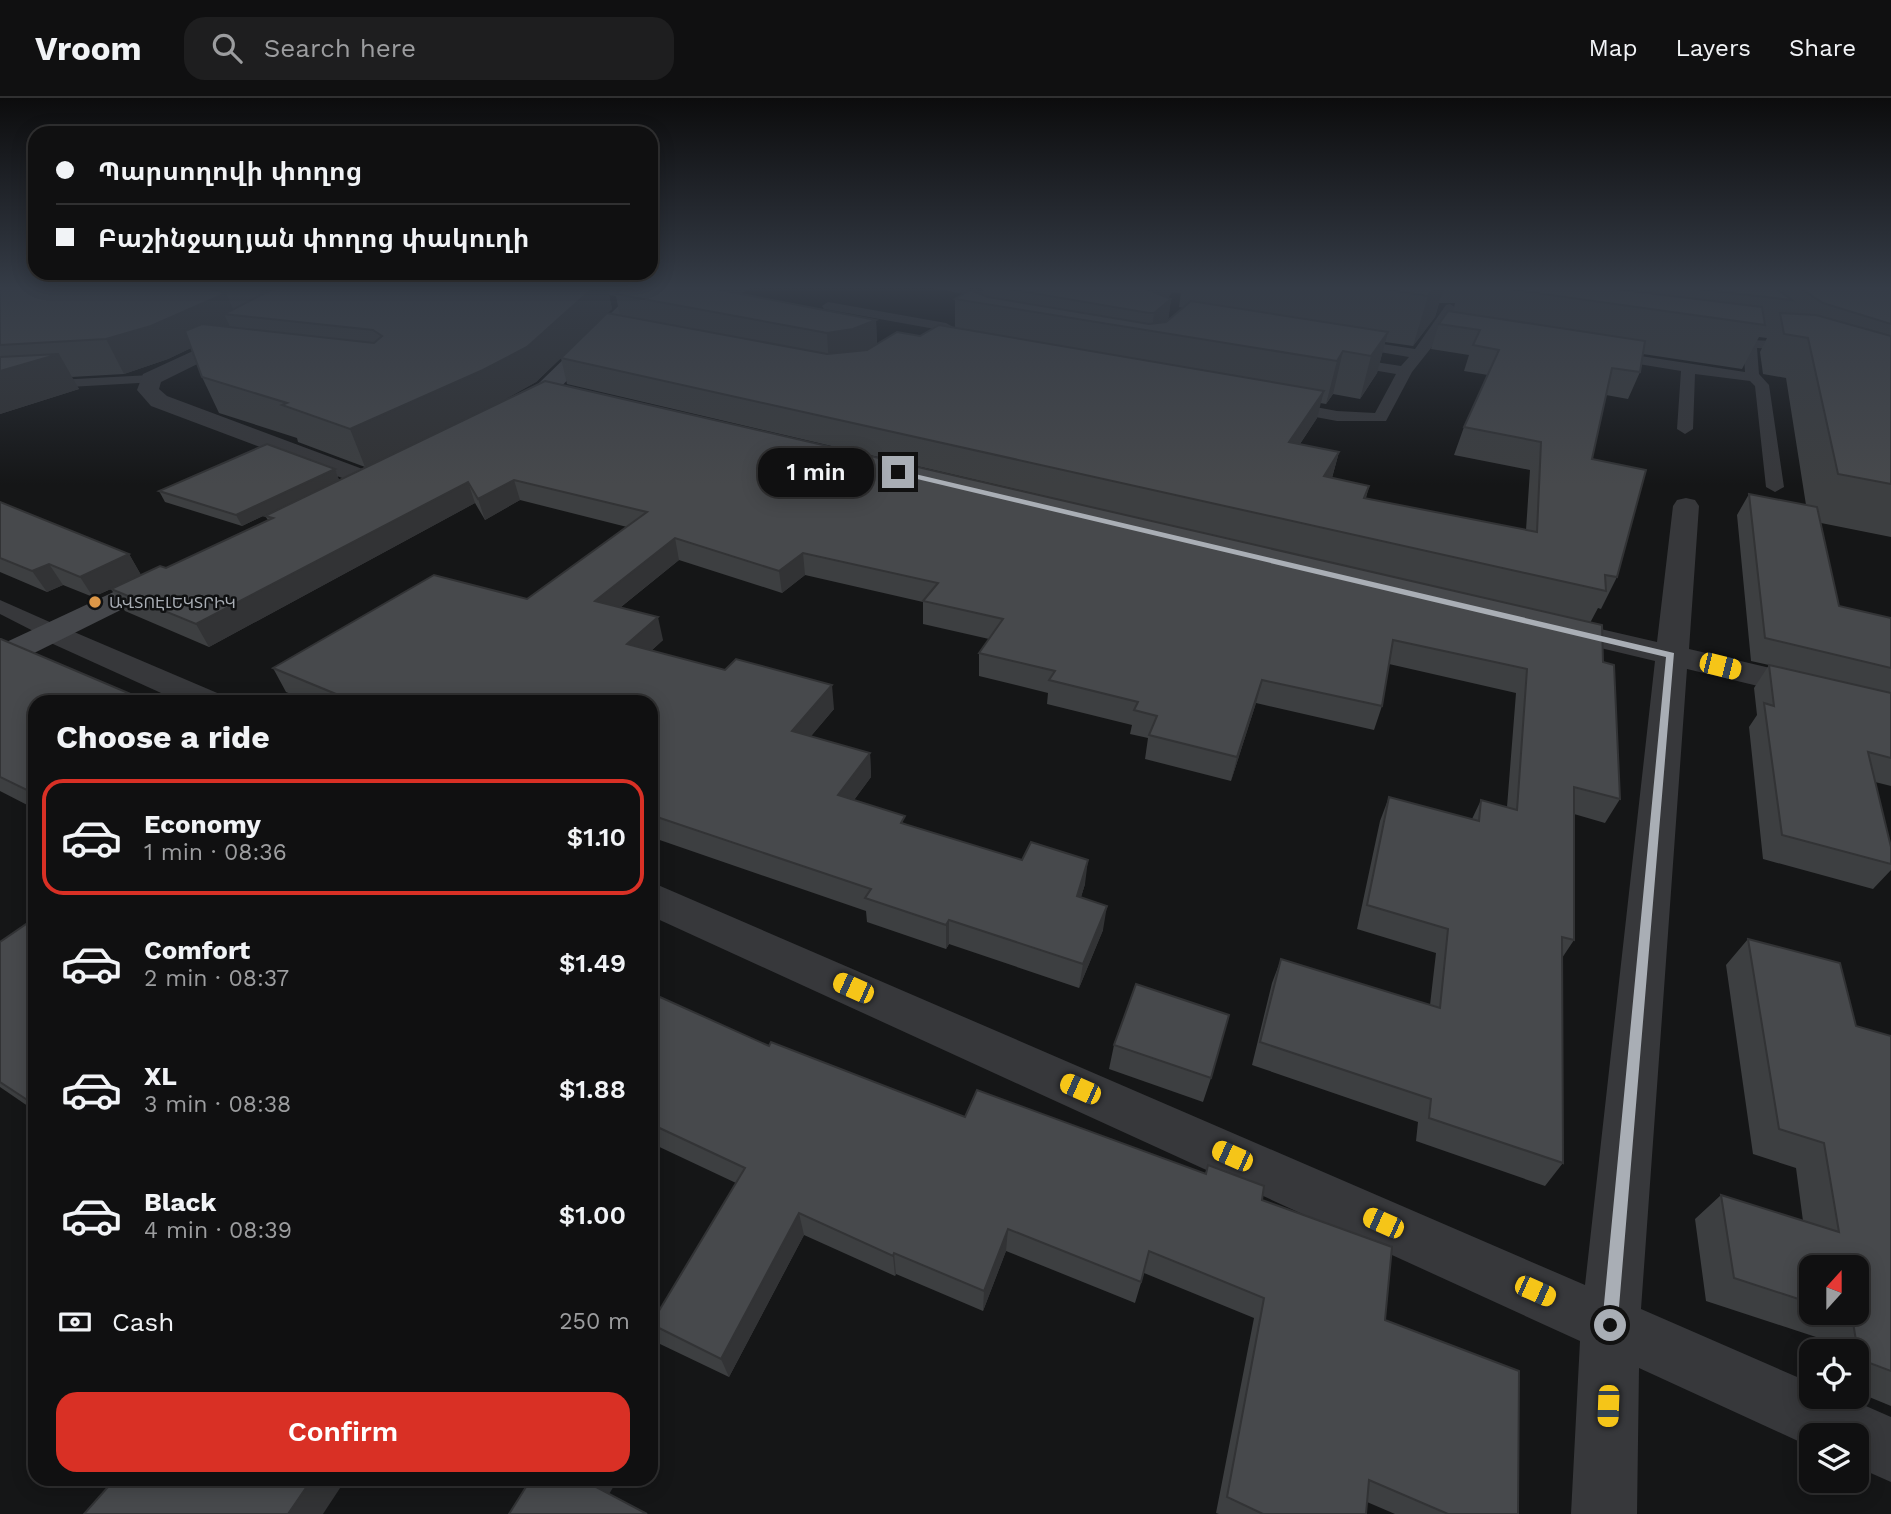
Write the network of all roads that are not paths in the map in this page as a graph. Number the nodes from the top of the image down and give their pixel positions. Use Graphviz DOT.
graph roads {
  1 [pos="206,352"];
  2 [pos="229,352"];
  3 [pos="589,352"];
  4 [pos="1408,352"];
  5 [pos="1746,352"];
  6 [pos="237,353"];
  7 [pos="1419,354"];
  8 [pos="1599,354"];
  9 [pos="1326,358"];
  10 [pos="1693,369"];
  11 [pos="1405,371"];
  12 [pos="1752,375"];
  13 [pos="150,379"];
  14 [pos="0,387"];
  15 [pos="546,389"];
  16 [pos="579,397"];
  17 [pos="1268,404"];
  18 [pos="491,419"];
  19 [pos="1685,429"];
  20 [pos="392,467"];
  21 [pos="367,479"];
  22 [pos="1774,486"];
  23 [pos="342,491"];
  24 [pos="1686,506"];
  25 [pos="191,564"];
  26 [pos="0,606"];
  27 [pos="1522,620"];
  28 [pos="52,632"];
  29 [pos="1671,655"];
  30 [pos="0,656"];
  31 [pos="194,695"];
  32 [pos="1891,707"];
  33 [pos="658,901"];
  34 [pos="1610,1325"];
  35 [pos="1891,1450"];
  36 [pos="1604,1514"];
  1 -- 13 [label="street"];
  2 -- 6 [label="lane"];
  3 -- 15 [label="main road"];
  4 -- 7 [label="lane"];
  5 -- 12 [label="lane"];
  7 -- 11 [label="lane"];
  8 -- 10 [label="lane"];
  9 -- 11 [label="lane"];
  10 -- 12 [label="lane"];
  10 -- 19 [label="lane"];
  11 -- 17 [label="lane"];
  12 -- 22 [label="lane"];
  13 -- 14 [label="lane"];
  13 -- 21 [label="street"];
  15 -- 16 [label="street"];
  15 -- 18 [label="main road"];
  20 -- 21 [label="main road"];
  21 -- 23 [label="main road"];
  24 -- 29 [label="street"];
  25 -- 28 [label="main road"];
  26 -- 28 [label="lane"];
  27 -- 29 [label="street"];
  28 -- 30 [label="main road"];
  28 -- 31 [label="street"];
  29 -- 32 [label="street"];
  29 -- 34 [label="street"];
  33 -- 34 [label="street"];
  34 -- 35 [label="street"];
  34 -- 36 [label="street"];
}
